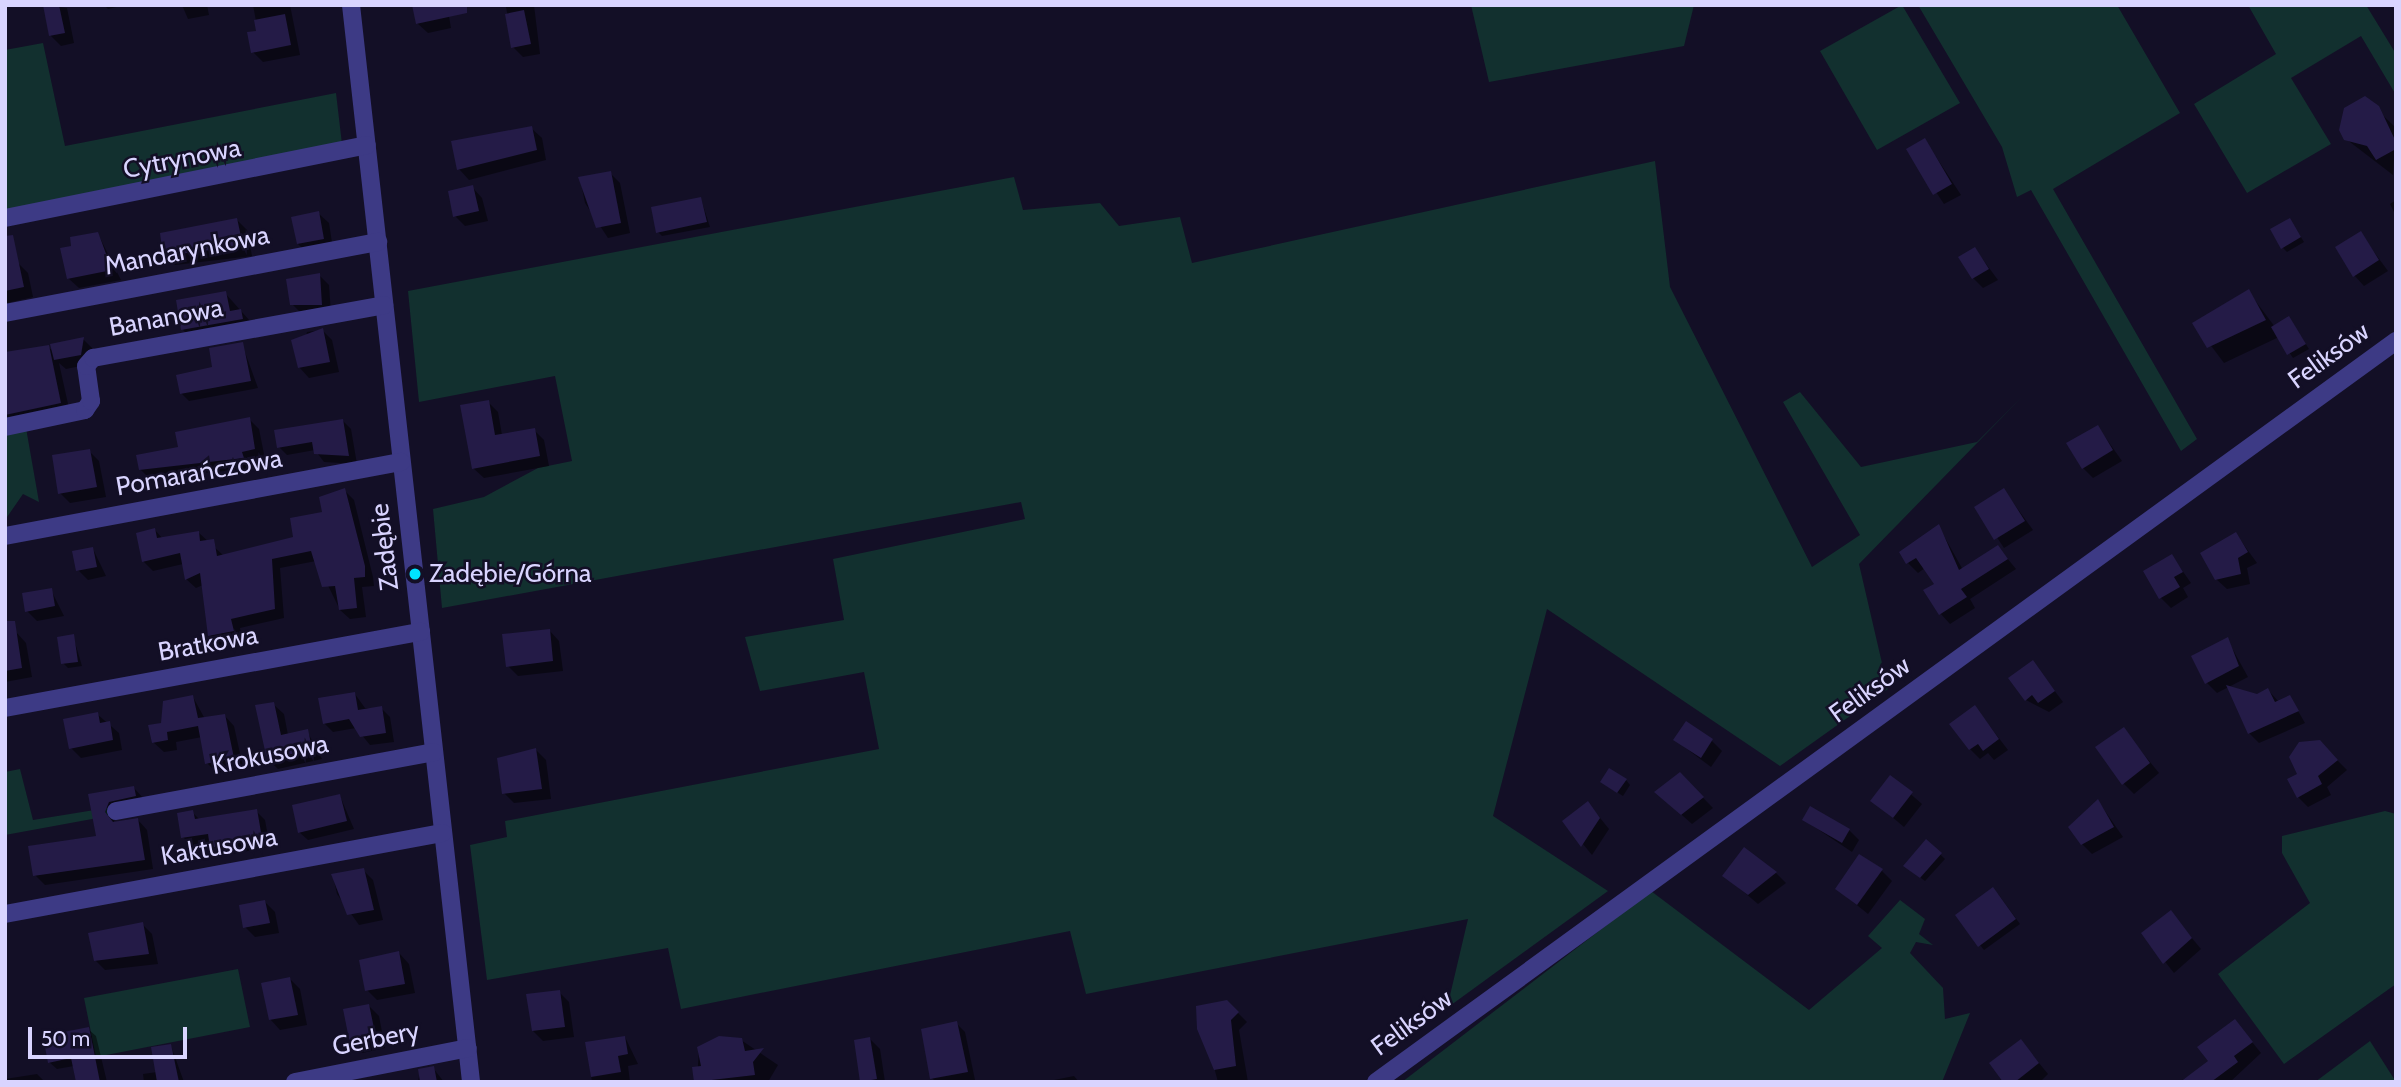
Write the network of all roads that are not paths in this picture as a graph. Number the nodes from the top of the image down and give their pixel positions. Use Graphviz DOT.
graph roads {
  1 [pos="351,5"];
  2 [pos="367,145"];
  3 [pos="5,218"];
  4 [pos="377,242"];
  5 [pos="384,305"];
  6 [pos="5,313"];
  7 [pos="2396,341"];
  8 [pos="5,427"];
  9 [pos="401,462"];
  10 [pos="5,536"];
  11 [pos="421,632"];
  12 [pos="5,708"];
  13 [pos="434,751"];
  14 [pos="116,811"];
  15 [pos="443,833"];
  16 [pos="5,914"];
  17 [pos="468,1048"];
  18 [pos="295,1082"];
  19 [pos="471,1082"];
  20 [pos="1376,1082"];
  1 -- 2 [label="street, Zadębie"];
  2 -- 3 [label="street, Cytrynowa"];
  2 -- 4 [label="street, Zadębie"];
  4 -- 5 [label="street, Zadębie"];
  4 -- 6 [label="street, Mandarynkowa"];
  5 -- 8 [label="street, Bananowa"];
  5 -- 9 [label="street, Zadębie"];
  7 -- 20 [label="street, Feliksów"];
  9 -- 10 [label="street, Pomarańczowa"];
  9 -- 11 [label="street, Zadębie"];
  11 -- 12 [label="street, Bratkowa"];
  11 -- 13 [label="street, Zadębie"];
  13 -- 14 [label="street, Krokusowa"];
  13 -- 15 [label="street, Zadębie"];
  15 -- 16 [label="street, Kaktusowa"];
  15 -- 17 [label="street, Zadębie"];
  17 -- 18 [label="street, Gerbery"];
  17 -- 19 [label="street, Zadębie"];
}
